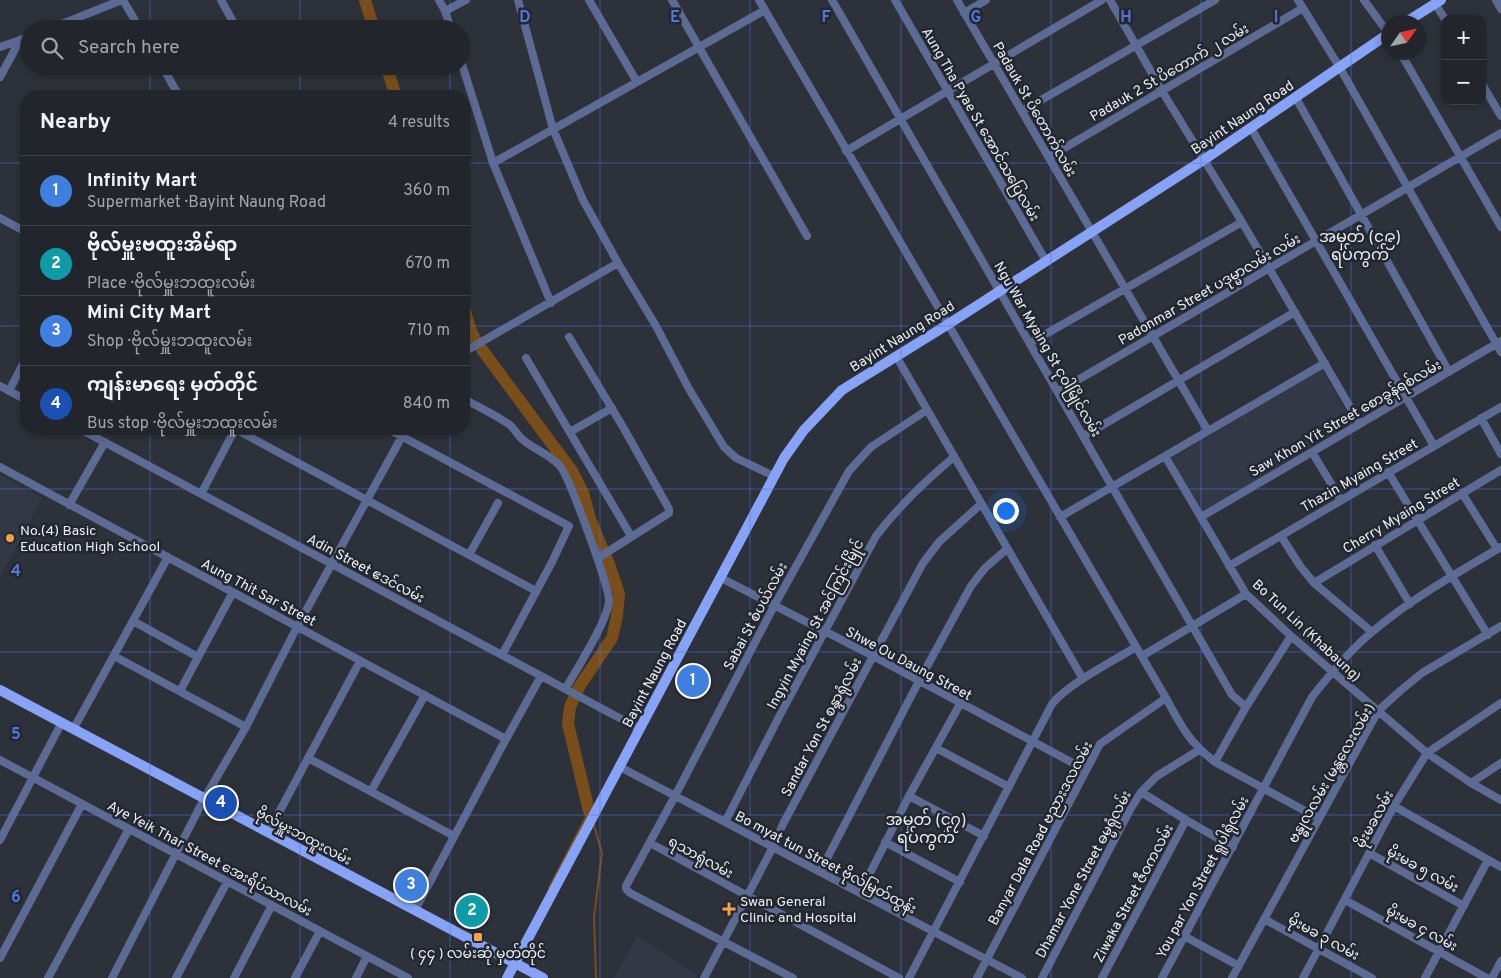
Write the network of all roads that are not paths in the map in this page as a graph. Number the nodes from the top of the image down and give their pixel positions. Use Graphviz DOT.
graph roads {
  1 [pos="123,0"];
  2 [pos="221,0"];
  3 [pos="439,0"];
  4 [pos="466,0"];
  5 [pos="518,0"];
  6 [pos="589,0"];
  7 [pos="672,0"];
  8 [pos="759,0"];
  9 [pos="832,0"];
  10 [pos="895,0"];
  11 [pos="957,0"];
  12 [pos="986,0"];
  13 [pos="1102,0"];
  14 [pos="1110,0"];
  15 [pos="1215,0"];
  16 [pos="1298,0"];
  17 [pos="1364,0"];
  18 [pos="1496,0"];
  19 [pos="1438,2"];
  20 [pos="1303,8"];
  21 [pos="1501,9"];
  22 [pos="765,10"];
  23 [pos="446,11"];
  24 [pos="964,13"];
  25 [pos="1417,15"];
  26 [pos="1443,15"];
  27 [pos="72,20"];
  28 [pos="135,20"];
  29 [pos="233,20"];
  30 [pos="448,20"];
  31 [pos="1381,24"];
  32 [pos="1381,39"];
  33 [pos="20,40"];
  34 [pos="1136,46"];
  35 [pos="0,47"];
  36 [pos="698,48"];
  37 [pos="1405,60"];
  38 [pos="994,64"];
  39 [pos="1340,68"];
  40 [pos="167,75"];
  41 [pos="465,75"];
  42 [pos="0,77"];
  43 [pos="637,82"];
  44 [pos="176,90"];
  45 [pos="947,91"];
  46 [pos="1162,91"];
  47 [pos="1486,91"];
  48 [pos="1296,98"];
  49 [pos="1022,111"];
  50 [pos="1501,116"];
  51 [pos="901,119"];
  52 [pos="1251,128"];
  53 [pos="554,129"];
  54 [pos="1501,133"];
  55 [pos="846,151"];
  56 [pos="1460,156"];
  57 [pos="1049,157"];
  58 [pos="1205,159"];
  59 [pos="493,163"];
  60 [pos="1407,188"];
  61 [pos="1360,215"];
  62 [pos="0,218"];
  63 [pos="1242,222"];
  64 [pos="1501,227"];
  65 [pos="20,229"];
  66 [pos="1092,232"];
  67 [pos="807,236"];
  68 [pos="1316,241"];
  69 [pos="1046,261"];
  70 [pos="618,263"];
  71 [pos="1269,268"];
  72 [pos="1125,288"];
  73 [pos="1001,291"];
  74 [pos="551,302"];
  75 [pos="1295,312"];
  76 [pos="948,325"];
  77 [pos="1153,336"];
  78 [pos="569,337"];
  79 [pos="1030,342"];
  80 [pos="1499,343"];
  81 [pos="470,348"];
  82 [pos="1501,352"];
  83 [pos="896,356"];
  84 [pos="526,358"];
  85 [pos="1325,363"];
  86 [pos="20,369"];
  87 [pos="1449,372"];
  88 [pos="1179,380"];
  89 [pos="0,386"];
  90 [pos="8,390"];
  91 [pos="1058,392"];
  92 [pos="20,397"];
  93 [pos="1406,397"];
  94 [pos="470,402"];
  95 [pos="1501,407"];
  96 [pos="612,408"];
  97 [pos="926,410"];
  98 [pos="1481,418"];
  99 [pos="1360,424"];
  100 [pos="1208,430"];
  101 [pos="570,432"];
  102 [pos="92,435"];
  103 [pos="232,435"];
  104 [pos="246,435"];
  105 [pos="402,435"];
  106 [pos="409,435"];
  107 [pos="1084,436"];
  108 [pos="105,442"];
  109 [pos="1434,446"];
  110 [pos="1312,452"];
  111 [pos="1501,454"];
  112 [pos="1165,456"];
  113 [pos="954,457"];
  114 [pos="0,468"];
  115 [pos="1501,470"];
  116 [pos="1388,472"];
  117 [pos="774,476"];
  118 [pos="1113,486"];
  119 [pos="1462,493"];
  120 [pos="201,494"];
  121 [pos="367,500"];
  122 [pos="1341,500"];
  123 [pos="498,503"];
  124 [pos="981,504"];
  125 [pos="69,505"];
  126 [pos="1060,517"];
  127 [pos="1201,517"];
  128 [pos="1417,520"];
  129 [pos="631,536"];
  130 [pos="1281,536"];
  131 [pos="1375,545"];
  132 [pos="1499,548"];
  133 [pos="1007,549"];
  134 [pos="469,555"];
  135 [pos="600,556"];
  136 [pos="168,558"];
  137 [pos="331,564"];
  138 [pos="1229,566"];
  139 [pos="1451,577"];
  140 [pos="721,578"];
  141 [pos="1314,583"];
  142 [pos="536,591"];
  143 [pos="233,592"];
  144 [pos="1246,594"];
  145 [pos="1410,604"];
  146 [pos="774,606"];
  147 [pos="133,621"];
  148 [pos="1193,624"];
  149 [pos="1501,626"];
  150 [pos="297,627"];
  151 [pos="824,632"];
  152 [pos="1372,632"];
  153 [pos="1488,635"];
  154 [pos="1291,636"];
  155 [pos="1136,647"];
  156 [pos="502,655"];
  157 [pos="114,656"];
  158 [pos="873,656"];
  159 [pos="1142,656"];
  160 [pos="198,657"];
  161 [pos="360,660"];
  162 [pos="1332,671"];
  163 [pos="541,676"];
  164 [pos="1083,679"];
  165 [pos="919,681"];
  166 [pos="0,690"];
  167 [pos="569,690"];
  168 [pos="180,691"];
  169 [pos="425,695"];
  170 [pos="1166,698"];
  171 [pos="1501,703"];
  172 [pos="960,704"];
  173 [pos="1246,707"];
  174 [pos="1378,711"];
  175 [pos="62,722"];
  176 [pos="246,727"];
  177 [pos="74,728"];
  178 [pos="640,729"];
  179 [pos="506,739"];
  180 [pos="1032,742"];
  181 [pos="936,748"];
  182 [pos="1199,750"];
  183 [pos="1427,753"];
  184 [pos="308,758"];
  185 [pos="0,760"];
  186 [pos="1215,762"];
  187 [pos="1501,764"];
  188 [pos="620,767"];
  189 [pos="1086,770"];
  190 [pos="33,778"];
  191 [pos="1471,783"];
  192 [pos="1009,787"];
  193 [pos="1263,788"];
  194 [pos="371,791"];
  195 [pos="1141,792"];
  196 [pos="675,796"];
  197 [pos="909,796"];
  198 [pos="204,800"];
  199 [pos="1501,800"];
  200 [pos="82,804"];
  201 [pos="1394,806"];
  202 [pos="1318,818"];
  203 [pos="0,820"];
  204 [pos="1186,820"];
  205 [pos="725,822"];
  206 [pos="8,824"];
  207 [pos="129,829"];
  208 [pos="268,833"];
  209 [pos="454,836"];
  210 [pos="984,836"];
  211 [pos="0,840"];
  212 [pos="886,842"];
  213 [pos="650,843"];
  214 [pos="773,847"];
  215 [pos="1232,847"];
  216 [pos="1369,853"];
  217 [pos="177,854"];
  218 [pos="1488,860"];
  219 [pos="1501,867"];
  220 [pos="820,872"];
  221 [pos="227,882"];
  222 [pos="960,882"];
  223 [pos="860,893"];
  224 [pos="747,896"];
  225 [pos="1345,900"];
  226 [pos="272,905"];
  227 [pos="1464,906"];
  228 [pos="416,910"];
  229 [pos="1264,918"];
  230 [pos="320,931"];
  231 [pos="933,932"];
  232 [pos="1184,936"];
  233 [pos="723,942"];
  234 [pos="1319,949"];
  235 [pos="1439,952"];
  236 [pos="367,956"];
  237 [pos="0,958"];
  238 [pos="986,960"];
  239 [pos="1501,961"];
  240 [pos="515,963"];
  241 [pos="1239,966"];
  242 [pos="48,978"];
  243 [pos="112,978"];
  244 [pos="176,978"];
  245 [pos="234,978"];
  246 [pos="295,978"];
  247 [pos="356,978"];
  248 [pos="408,978"];
  249 [pos="507,978"];
  250 [pos="543,978"];
  251 [pos="704,978"];
  252 [pos="793,978"];
  253 [pos="899,978"];
  254 [pos="910,978"];
  255 [pos="977,978"];
  256 [pos="1022,978"];
  257 [pos="1042,978"];
  258 [pos="1102,978"];
  259 [pos="1162,978"];
  260 [pos="1232,978"];
  261 [pos="1303,978"];
  262 [pos="1372,978"];
  263 [pos="1425,978"];
  264 [pos="1487,978"];
  265 [pos="1492,978"];
  1 -- 27 [label="street"];
  1 -- 28 [label="street"];
  2 -- 29 [label="street"];
  3 -- 23 [label="street"];
  4 -- 23 [label="street"];
  5 -- 53 [label="street"];
  6 -- 43 [label="street"];
  7 -- 36 [label="street"];
  8 -- 22 [label="street"];
  9 -- 51 [label="street, Ngu War Myaing St ငုဝါမြိုင်လမ်း"];
  10 -- 45 [label="street, Aung Tha Pyae St အောင်သပြေလမ်း"];
  11 -- 24 [label="street, Padauk St ပိတောက်လမ်း"];
  12 -- 24 [label="street"];
  13 -- 38 [label="street"];
  14 -- 34 [label="street"];
  15 -- 34 [label="street"];
  16 -- 20 [label="street"];
  17 -- 31 [label="street"];
  18 -- 21 [label="street"];
  19 -- 25 [label="main road"];
  19 -- 26 [label="street"];
  20 -- 39 [label="street"];
  20 -- 46 [label="street, Padauk 2 St ပိတောက် ၂ လမ်း"];
  22 -- 36 [label="street"];
  22 -- 55 [label="street"];
  23 -- 30 [label="street"];
  24 -- 38 [label="street, Padauk St ပိတောက်လမ်း"];
  32 -- 39 [label="main road, Bayint Naung Road"];
  33 -- 35 [label="street"];
  33 -- 42 [label="street"];
  34 -- 46 [label="street"];
  34 -- 49 [label="street"];
  36 -- 43 [label="street"];
  36 -- 67 [label="street"];
  37 -- 56 [label="street"];
  38 -- 45 [label="street"];
  38 -- 49 [label="street, Padauk St ပိတောက်လမ်း"];
  39 -- 48 [label="main road, Bayint Naung Road"];
  39 -- 60 [label="street"];
  40 -- 44 [label="street"];
  41 -- 59 [label="street"];
  43 -- 53 [label="street"];
  45 -- 51 [label="street"];
  45 -- 69 [label="street, Aung Tha Pyae St အောင်သပြေလမ်း"];
  46 -- 57 [label="street, Padauk 2 St ပိတောက် ၂ လမ်း"];
  46 -- 58 [label="street"];
  47 -- 50 [label="street"];
  48 -- 52 [label="main road, Bayint Naung Road"];
  48 -- 61 [label="street"];
  49 -- 57 [label="street, Padauk St ပိတောက်လမ်း"];
  51 -- 55 [label="street"];
  51 -- 73 [label="street, Ngu War Myaing St ငုဝါမြိုင်လမ်း"];
  52 -- 58 [label="main road, Bayint Naung Road"];
  52 -- 68 [label="street"];
  53 -- 59 [label="street"];
  53 -- 70 [label="street"];
  54 -- 56 [label="street, Padonmar Street ပဒုမ္မာလမ်း လမ်း"];
  55 -- 76 [label="street"];
  56 -- 60 [label="street, Padonmar Street ပဒုမ္မာလမ်း လမ်း"];
  56 -- 64 [label="street"];
  57 -- 66 [label="street, Padauk St ပိတောက်လမ်း"];
  58 -- 63 [label="street"];
  58 -- 66 [label="main road, Bayint Naung Road"];
  59 -- 74 [label="street"];
  60 -- 61 [label="street, Padonmar Street ပဒုမ္မာလမ်း လမ်း"];
  60 -- 80 [label="street"];
  61 -- 68 [label="street, Padonmar Street ပဒုမ္မာလမ်း လမ်း"];
  61 -- 87 [label="street"];
  62 -- 65 [label="street"];
  63 -- 71 [label="street"];
  63 -- 72 [label="street"];
  66 -- 69 [label="main road, Bayint Naung Road"];
  66 -- 72 [label="street, Padauk St ပိတောက်လမ်း"];
  68 -- 71 [label="street, Padonmar Street ပဒုမ္မာလမ်း လမ်း"];
  68 -- 93 [label="street"];
  69 -- 73 [label="main road, Bayint Naung Road"];
  70 -- 74 [label="street"];
  70 -- 117 [label="street"];
  71 -- 75 [label="street"];
  71 -- 77 [label="street, Padonmar Street ပဒုမ္မာလမ်း လမ်း"];
  72 -- 77 [label="street, Padauk St ပိတောက်လမ်း"];
  72 -- 79 [label="street"];
  73 -- 76 [label="main road, Bayint Naung Road"];
  73 -- 79 [label="street, Ngu War Myaing St ငုဝါမြိုင်လမ်း"];
  74 -- 81 [label="street"];
  75 -- 85 [label="street"];
  75 -- 88 [label="street"];
  76 -- 83 [label="main road, Bayint Naung Road"];
  76 -- 126 [label="street"];
  77 -- 88 [label="street, Padauk St ပိတောက်လမ်း"];
  77 -- 91 [label="street, Padonmar Street ပဒုမ္မာလမ်း လမ်း"];
  78 -- 96 [label="street"];
  79 -- 91 [label="street, Ngu War Myaing St ငုဝါမြိုင်လမ်း"];
  80 -- 82 [label="street"];
  80 -- 87 [label="street, Saw Khon Yit Street စောခွန်ရစ်လမ်း"];
  83 -- 97 [label="street"];
  83 -- 117 [label="main road, Bayint Naung Road"];
  84 -- 101 [label="street"];
  85 -- 99 [label="street"];
  85 -- 100 [label="street"];
  86 -- 90 [label="street"];
  87 -- 93 [label="street, Saw Khon Yit Street စောခွန်ရစ်လမ်း"];
  88 -- 100 [label="street, Padauk St ပိတောက်လမ်း"];
  88 -- 107 [label="street"];
  89 -- 90 [label="street"];
  90 -- 92 [label="street"];
  91 -- 107 [label="street, Ngu War Myaing St ငုဝါမြိုင်လမ်း"];
  93 -- 99 [label="street, Saw Khon Yit Street စောခွန်ရစ်လမ်း"];
  93 -- 109 [label="street"];
  94 -- 135 [label="street"];
  95 -- 98 [label="street, Thazin Myaing Street"];
  96 -- 101 [label="street"];
  96 -- 129 [label="street"];
  97 -- 113 [label="street"];
  97 -- 146 [label="street, Sabai St စံပယ်လမ်း"];
  98 -- 109 [label="street, Thazin Myaing Street"];
  98 -- 111 [label="street"];
  99 -- 110 [label="street, Saw Khon Yit Street စောခွန်ရစ်လမ်း"];
  100 -- 112 [label="street"];
  101 -- 129 [label="street"];
  102 -- 108 [label="street, Adin Street ဧဒင်လမ်း"];
  103 -- 120 [label="street"];
  104 -- 121 [label="street"];
  105 -- 121 [label="street"];
  106 -- 142 [label="street"];
  107 -- 118 [label="street, Ngu War Myaing St ငုဝါမြိုင်လမ်း"];
  108 -- 120 [label="street, Adin Street ဧဒင်လမ်း"];
  108 -- 125 [label="street"];
  109 -- 116 [label="street, Thazin Myaing Street"];
  110 -- 122 [label="street"];
  110 -- 127 [label="street, Saw Khon Yit Street စောခွန်ရစ်လမ်း"];
  112 -- 118 [label="street"];
  112 -- 127 [label="street, Bo Tun Lin (Khabaung)"];
  113 -- 124 [label="street"];
  113 -- 151 [label="street, Ingyin Myaing St အင်ကြင်းမြိုင်"];
  114 -- 125 [label="street, Aung Thit Sar Street"];
  115 -- 119 [label="street, Cherry Myaing Street"];
  116 -- 122 [label="street, Thazin Myaing Street"];
  116 -- 128 [label="street"];
  117 -- 140 [label="main road, Bayint Naung Road"];
  118 -- 126 [label="street"];
  118 -- 148 [label="street, Ngu War Myaing St ငုဝါမြိုင်လမ်း"];
  119 -- 128 [label="street, Cherry Myaing Street"];
  119 -- 132 [label="street"];
  120 -- 137 [label="street, Adin Street ဧဒင်လမ်း"];
  121 -- 134 [label="street"];
  121 -- 137 [label="street"];
  122 -- 130 [label="street, Thazin Myaing Street"];
  123 -- 134 [label="street"];
  124 -- 133 [label="street"];
  124 -- 158 [label="street, Sandar Yon St စန္ဒာရုံလမ်း"];
  125 -- 136 [label="street, Aung Thit Sar Street"];
  126 -- 155 [label="street"];
  127 -- 138 [label="street, Bo Tun Lin (Khabaung)"];
  128 -- 131 [label="street, Cherry Myaing Street"];
  128 -- 139 [label="street"];
  129 -- 135 [label="street"];
  130 -- 138 [label="street, Thazin Myaing Street"];
  130 -- 141 [label="street"];
  131 -- 141 [label="street, Cherry Myaing Street"];
  131 -- 145 [label="street"];
  132 -- 139 [label="street, You par Yon Street ရူပါရုံလမ်း"];
  133 -- 164 [label="street"];
  133 -- 165 [label="street"];
  134 -- 142 [label="street"];
  135 -- 167 [label="street"];
  136 -- 143 [label="street, Aung Thit Sar Street"];
  136 -- 147 [label="street"];
  137 -- 150 [label="street"];
  137 -- 156 [label="street, Adin Street ဧဒင်လမ်း"];
  138 -- 144 [label="street, Bo Tun Lin (Khabaung)"];
  139 -- 145 [label="street, You par Yon Street ရူပါရုံလမ်း"];
  139 -- 153 [label="street"];
  140 -- 146 [label="street, Shwe Ou Daung Street"];
  140 -- 178 [label="main road, Bayint Naung Road"];
  141 -- 152 [label="street"];
  142 -- 156 [label="street"];
  143 -- 150 [label="street, Aung Thit Sar Street"];
  143 -- 160 [label="street"];
  144 -- 148 [label="street"];
  144 -- 154 [label="street, Bo Tun Lin (Khabaung)"];
  145 -- 152 [label="street, You par Yon Street ရူပါရုံလမ်း"];
  146 -- 151 [label="street, Shwe Ou Daung Street"];
  146 -- 196 [label="street, Sabai St စံပယ်လမ်း"];
  147 -- 157 [label="street"];
  147 -- 160 [label="street"];
  148 -- 159 [label="street"];
  148 -- 173 [label="street, Ngu War Myaing St ငုဝါမြိုင်လမ်း"];
  149 -- 153 [label="street, ဗန္ဓုလလမ်း (မန္တလေးလမ်း)"];
  150 -- 161 [label="street, Aung Thit Sar Street"];
  150 -- 176 [label="street"];
  151 -- 158 [label="street, Shwe Ou Daung Street"];
  151 -- 205 [label="street, Ingyin Myaing St အင်ကြင်းမြိုင်"];
  152 -- 162 [label="street, You par Yon Street ရူပါရုံလမ်း"];
  153 -- 174 [label="street, ဗန္ဓုလလမ်း (မန္တလေးလမ်း)"];
  154 -- 162 [label="street, Bo Tun Lin (Khabaung)"];
  154 -- 173 [label="street"];
  155 -- 159 [label="street"];
  155 -- 164 [label="street"];
  156 -- 163 [label="street, Adin Street ဧဒင်လမ်း"];
  157 -- 168 [label="street"];
  157 -- 177 [label="street"];
  158 -- 165 [label="street, Shwe Ou Daung Street"];
  158 -- 214 [label="street, Sandar Yon St စန္ဒာရုံလမ်း"];
  159 -- 170 [label="street"];
  160 -- 168 [label="street"];
  161 -- 169 [label="street, Aung Thit Sar Street"];
  161 -- 184 [label="street"];
  162 -- 174 [label="street, Bo Tun Lin (Khabaung)"];
  162 -- 193 [label="street, You par Yon Street ရူပါရုံလမ်း"];
  163 -- 167 [label="street, Adin Street ဧဒင်လမ်း"];
  163 -- 179 [label="street"];
  164 -- 180 [label="street"];
  165 -- 172 [label="street, Shwe Ou Daung Street"];
  165 -- 220 [label="street"];
  166 -- 175 [label="main road, ဗိုလ်မှူးဘထူးလမ်း"];
  167 -- 178 [label="street, Adin Street ဧဒင်လမ်း"];
  168 -- 176 [label="street"];
  169 -- 179 [label="street, Aung Thit Sar Street"];
  169 -- 194 [label="street"];
  170 -- 182 [label="street"];
  170 -- 189 [label="street, Banyar Dala Road ဗညားဒလလမ်း"];
  171 -- 183 [label="street, မိုးမခလမ်း"];
  172 -- 180 [label="street, Shwe Ou Daung Street"];
  172 -- 181 [label="street"];
  173 -- 186 [label="street"];
  174 -- 183 [label="street, Bo Tun Lin (Khabaung)"];
  174 -- 202 [label="street, ဗန္ဓုလလမ်း (မန္တလေးလမ်း)"];
  175 -- 177 [label="main road, ဗိုလ်မှူးဘထူးလမ်း"];
  175 -- 190 [label="street"];
  176 -- 198 [label="street"];
  177 -- 198 [label="main road, ဗိုလ်မှူးဘထူးလမ်း"];
  178 -- 188 [label="main road, Bayint Naung Road"];
  179 -- 209 [label="street"];
  180 -- 189 [label="street, Shwe Ou Daung Street"];
  180 -- 192 [label="street"];
  181 -- 192 [label="street"];
  181 -- 197 [label="street"];
  182 -- 186 [label="street"];
  182 -- 195 [label="street, Dhamar Yone Street ဓမ္မရုံလမ်း"];
  183 -- 191 [label="street, Bo Tun Lin (Khabaung)"];
  183 -- 201 [label="street, မိုးမခလမ်း"];
  184 -- 194 [label="street"];
  184 -- 208 [label="street"];
  185 -- 190 [label="street, Aye Yeik Thar Street အေးရိပ်သာလမ်း"];
  186 -- 193 [label="street"];
  187 -- 191 [label="street"];
  188 -- 196 [label="street, Bo myat tun Street ဗိုလ်မြတ်ထွန်း"];
  188 -- 240 [label="main road, Bayint Naung Road"];
  189 -- 238 [label="street, Banyar Dala Road ဗညားဒလလမ်း"];
  190 -- 200 [label="street, Aye Yeik Thar Street အေးရိပ်သာလမ်း"];
  190 -- 206 [label="street"];
  191 -- 199 [label="street, Bo Tun Lin (Khabaung)"];
  192 -- 210 [label="street"];
  193 -- 202 [label="street"];
  193 -- 215 [label="street, You par Yon Street ရူပါရုံလမ်း"];
  194 -- 209 [label="street"];
  195 -- 204 [label="street"];
  195 -- 257 [label="street, Dhamar Yone Street ဓမ္မရုံလမ်း"];
  196 -- 205 [label="street, Bo myat tun Street ဗိုလ်မြတ်ထွန်း"];
  196 -- 213 [label="street, Sabai St စံပယ်လမ်း"];
  197 -- 210 [label="street"];
  197 -- 212 [label="street"];
  198 -- 208 [label="main road, ဗိုလ်မှူးဘထူးလမ်း"];
  198 -- 217 [label="street"];
  200 -- 207 [label="street, Aye Yeik Thar Street အေးရိပ်သာလမ်း"];
  200 -- 237 [label="street"];
  201 -- 216 [label="street, မိုးမခလမ်း"];
  201 -- 218 [label="street"];
  202 -- 229 [label="street, ဗန္ဓုလလမ်း (မန္တလေးလမ်း)"];
  203 -- 206 [label="street"];
  204 -- 215 [label="street"];
  204 -- 258 [label="street, Ziwaka Street ဇီဝကလမ်း"];
  205 -- 214 [label="street, Bo myat tun Street ဗိုလ်မြတ်ထွန်း"];
  206 -- 211 [label="street"];
  207 -- 217 [label="street, Aye Yeik Thar Street အေးရိပ်သာလမ်း"];
  207 -- 242 [label="street"];
  208 -- 228 [label="main road, ဗိုလ်မှူးဘထူးလမ်း"];
  209 -- 228 [label="street"];
  210 -- 222 [label="street"];
  212 -- 222 [label="street"];
  212 -- 223 [label="street"];
  213 -- 224 [label="street, ရသာရုံလမ်း"];
  213 -- 233 [label="street, Sabai St စံပယ်လမ်း"];
  214 -- 220 [label="street, Bo myat tun Street ဗိုလ်မြတ်ထွန်း"];
  214 -- 224 [label="street, Sandar Yon St စန္ဒာရုံလမ်း"];
  215 -- 232 [label="street, You par Yon Street ရူပါရုံလမ်း"];
  216 -- 225 [label="street, မိုးမခလမ်း"];
  216 -- 227 [label="street, မိုးမခ ၅ လမ်း"];
  217 -- 221 [label="street, Aye Yeik Thar Street အေးရိပ်သာလမ်း"];
  217 -- 243 [label="street"];
  218 -- 219 [label="street"];
  218 -- 227 [label="street"];
  220 -- 223 [label="street, Bo myat tun Street ဗိုလ်မြတ်ထွန်း"];
  221 -- 226 [label="street, Aye Yeik Thar Street အေးရိပ်သာလမ်း"];
  221 -- 244 [label="street"];
  222 -- 231 [label="street"];
  223 -- 231 [label="street, Bo myat tun Street ဗိုလ်မြတ်ထွန်း"];
  224 -- 233 [label="street, Sandar Yon St စန္ဒာရုံလမ်း"];
  224 -- 253 [label="street, ရသာရုံလမ်း"];
  225 -- 234 [label="street, မိုးမခလမ်း"];
  225 -- 235 [label="street, မိုးမခ ၄ လမ်း"];
  226 -- 230 [label="street, Aye Yeik Thar Street အေးရိပ်သာလမ်း"];
  226 -- 245 [label="street"];
  227 -- 235 [label="street"];
  228 -- 240 [label="main road, ဗိုလ်မှူးဘထူးလမ်း"];
  229 -- 234 [label="street, မိုးမခ ၃ လမ်း"];
  229 -- 241 [label="street, ဗန္ဓုလလမ်း (မန္တလေးလမ်း)"];
  230 -- 236 [label="street, Aye Yeik Thar Street အေးရိပ်သာလမ်း"];
  230 -- 246 [label="street"];
  231 -- 238 [label="street, Bo myat tun Street ဗိုလ်မြတ်ထွန်း"];
  231 -- 254 [label="street"];
  232 -- 241 [label="street"];
  232 -- 259 [label="street, You par Yon Street ရူပါရုံလမ်း"];
  233 -- 251 [label="street, Sandar Yon St စန္ဒာရုံလမ်း"];
  233 -- 252 [label="street"];
  234 -- 261 [label="street, မိုးမခလမ်း"];
  234 -- 262 [label="street, မိုးမခ ၃ လမ်း"];
  235 -- 263 [label="street"];
  235 -- 264 [label="street, မိုးမခ ၄ လမ်း"];
  236 -- 247 [label="street"];
  236 -- 248 [label="street, Aye Yeik Thar Street အေးရိပ်သာလမ်း"];
  238 -- 255 [label="street, Banyar Dala Road ဗညားဒလလမ်း"];
  238 -- 256 [label="street, Bo myat tun Street ဗိုလ်မြတ်ထွန်း"];
  239 -- 265 [label="street"];
  240 -- 249 [label="main road, Bayint Naung Road"];
  240 -- 250 [label="main road, ဗိုလ်မှူးဘထူးလမ်း"];
  241 -- 260 [label="street, ဗန္ဓုလလမ်း (မန္တလေးလမ်း)"];
}
